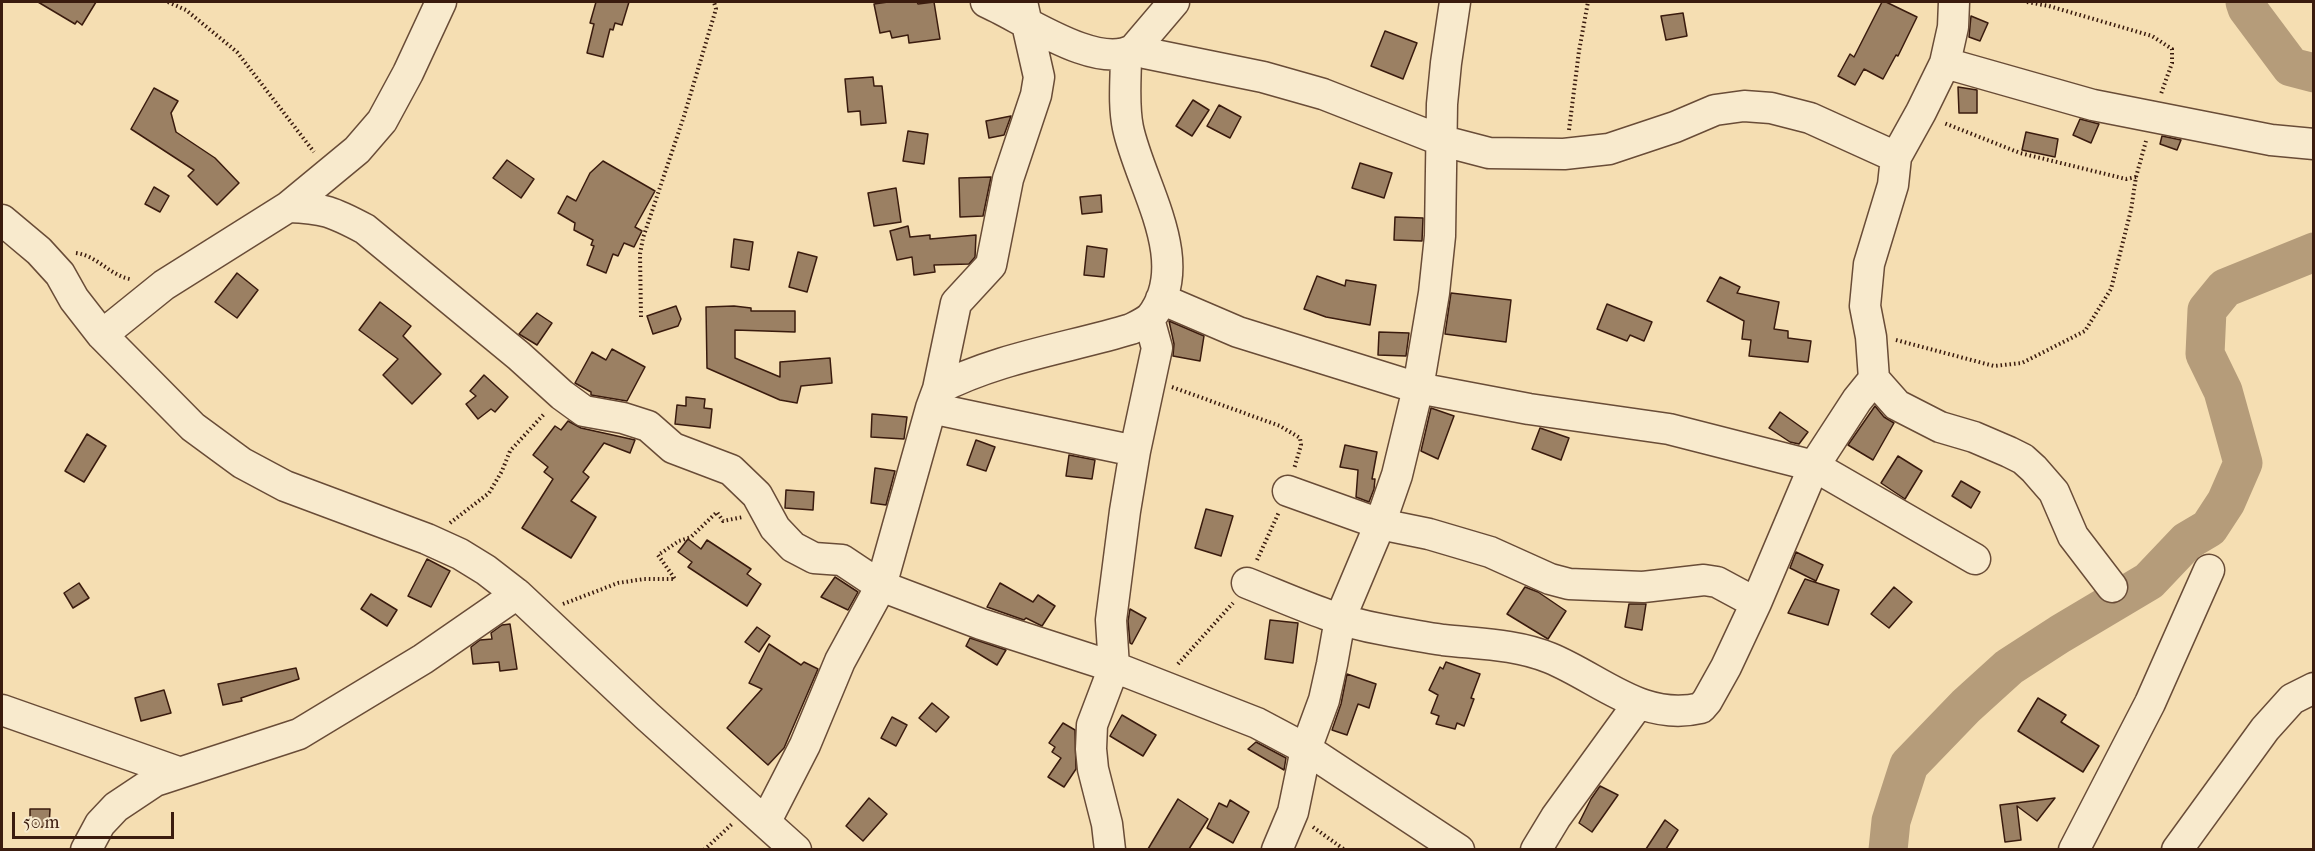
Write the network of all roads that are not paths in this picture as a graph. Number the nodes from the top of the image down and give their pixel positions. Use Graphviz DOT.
graph roads {
  1 [pos="441,2"];
  2 [pos="986,2"];
  3 [pos="1174,2"];
  4 [pos="1455,2"];
  5 [pos="1954,2"];
  6 [pos="1024,13"];
  7 [pos="1130,51"];
  8 [pos="1945,63"];
  9 [pos="1443,141"];
  10 [pos="2313,144"];
  11 [pos="1896,157"];
  12 [pos="288,207"];
  13 [pos="2,220"];
  14 [pos="1155,309"];
  15 [pos="102,335"];
  16 [pos="1874,379"];
  17 [pos="1418,388"];
  18 [pos="935,399"];
  19 [pos="1135,451"];
  20 [pos="1814,466"];
  21 [pos="1288,491"];
  22 [pos="1380,524"];
  23 [pos="1975,559"];
  24 [pos="2209,570"];
  25 [pos="1247,583"];
  26 [pos="881,586"];
  27 [pos="2112,587"];
  28 [pos="517,594"];
  29 [pos="1756,603"];
  30 [pos="1340,619"];
  31 [pos="1114,667"];
  32 [pos="2313,688"];
  33 [pos="1638,704"];
  34 [pos="2,710"];
  35 [pos="1306,749"];
  36 [pos="178,772"];
  37 [pos="758,814"];
  38 [pos="86,849"];
  39 [pos="796,849"];
  40 [pos="1110,849"];
  41 [pos="1277,849"];
  42 [pos="1460,849"];
  43 [pos="1536,849"];
  44 [pos="2074,849"];
  45 [pos="2177,849"];
  1 -- 12 [label="street"];
  2 -- 6 [label="street"];
  3 -- 7 [label="street"];
  4 -- 9 [label="street"];
  5 -- 8 [label="street"];
  6 -- 7 [label="street"];
  6 -- 18 [label="street"];
  7 -- 9 [label="street"];
  7 -- 14 [label="street"];
  8 -- 10 [label="street"];
  8 -- 11 [label="street"];
  9 -- 11 [label="street"];
  9 -- 17 [label="street"];
  11 -- 16 [label="street"];
  12 -- 15 [label="street"];
  12 -- 26 [label="street"];
  13 -- 15 [label="street"];
  14 -- 17 [label="street"];
  14 -- 18 [label="street"];
  14 -- 19 [label="street"];
  15 -- 28 [label="street"];
  16 -- 20 [label="street"];
  16 -- 27 [label="street"];
  17 -- 20 [label="street"];
  17 -- 22 [label="street"];
  18 -- 19 [label="street"];
  18 -- 26 [label="street"];
  19 -- 31 [label="street"];
  20 -- 23 [label="street"];
  20 -- 29 [label="street"];
  21 -- 22 [label="street"];
  22 -- 29 [label="street"];
  22 -- 30 [label="street"];
  24 -- 44 [label="street"];
  25 -- 30 [label="street"];
  26 -- 31 [label="street"];
  26 -- 37 [label="street"];
  28 -- 36 [label="street"];
  28 -- 37 [label="street"];
  29 -- 33 [label="street"];
  30 -- 33 [label="street"];
  30 -- 35 [label="street"];
  31 -- 35 [label="street"];
  31 -- 40 [label="street"];
  32 -- 45 [label="street"];
  33 -- 43 [label="street"];
  34 -- 36 [label="street"];
  35 -- 41 [label="street"];
  35 -- 42 [label="street"];
  36 -- 38 [label="street"];
  37 -- 39 [label="street"];
}
